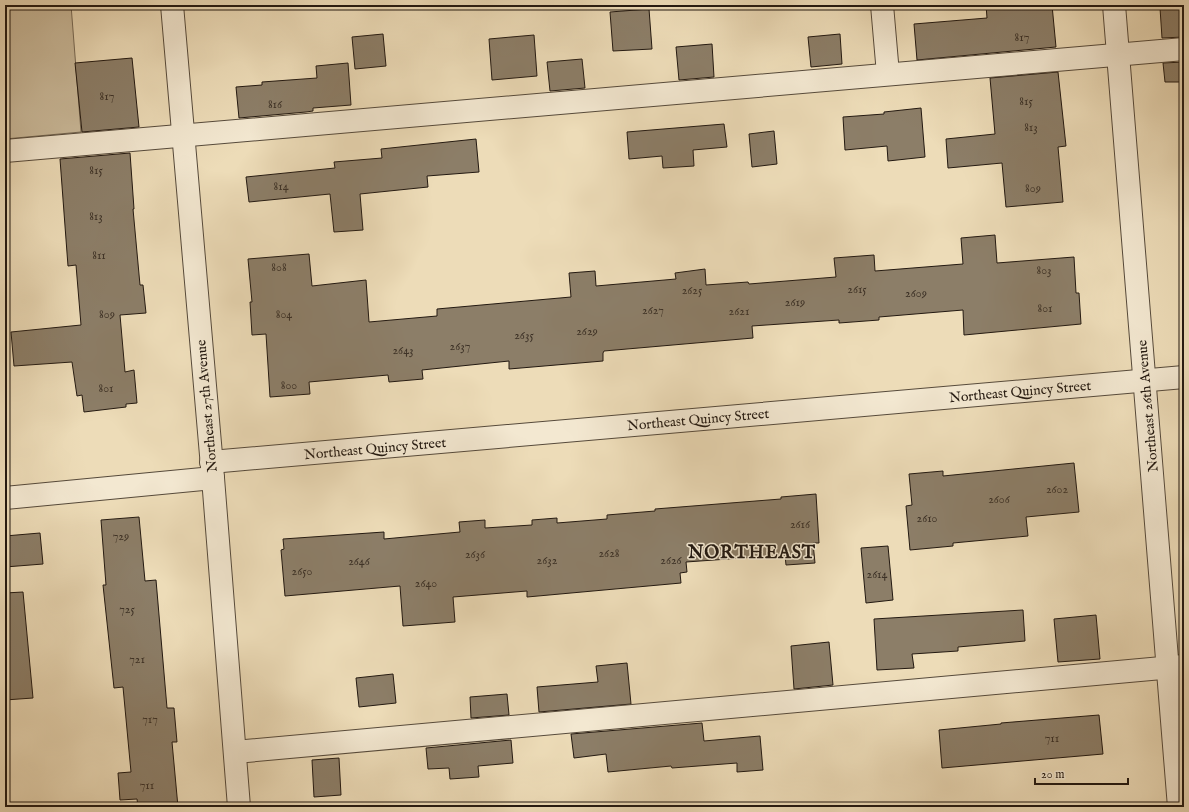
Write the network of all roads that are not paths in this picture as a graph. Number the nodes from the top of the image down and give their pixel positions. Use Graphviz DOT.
graph roads {
  1 [pos="172,5"];
  2 [pos="882,5"];
  3 [pos="1114,5"];
  4 [pos="1184,49"];
  5 [pos="1118,55"];
  6 [pos="888,74"];
  7 [pos="183,136"];
  8 [pos="5,151"];
  9 [pos="1184,377"];
  10 [pos="1144,380"];
  11 [pos="212,470"];
  12 [pos="5,498"];
  13 [pos="1175,667"];
  14 [pos="234,752"];
  15 [pos="239,807"];
  16 [pos="1179,807"];
  1 -- 7 [label="street, Northeast 27th Avenue"];
  2 -- 6 [label="street"];
  3 -- 5 [label="street, Northeast 26th Avenue"];
  4 -- 5 [label="street"];
  5 -- 6 [label="street"];
  5 -- 10 [label="street, Northeast 26th Avenue"];
  6 -- 7 [label="street"];
  7 -- 8 [label="street"];
  7 -- 11 [label="street, Northeast 27th Avenue"];
  9 -- 10 [label="street, Northeast Quincy Street"];
  10 -- 11 [label="street, Northeast Quincy Street"];
  10 -- 13 [label="street, Northeast 26th Avenue"];
  11 -- 12 [label="street, Northeast Quincy Street"];
  11 -- 14 [label="street, Northeast 27th Avenue"];
  13 -- 14 [label="street"];
  13 -- 16 [label="street, Northeast 26th Avenue"];
  14 -- 15 [label="street, Northeast 27th Avenue"];
}
